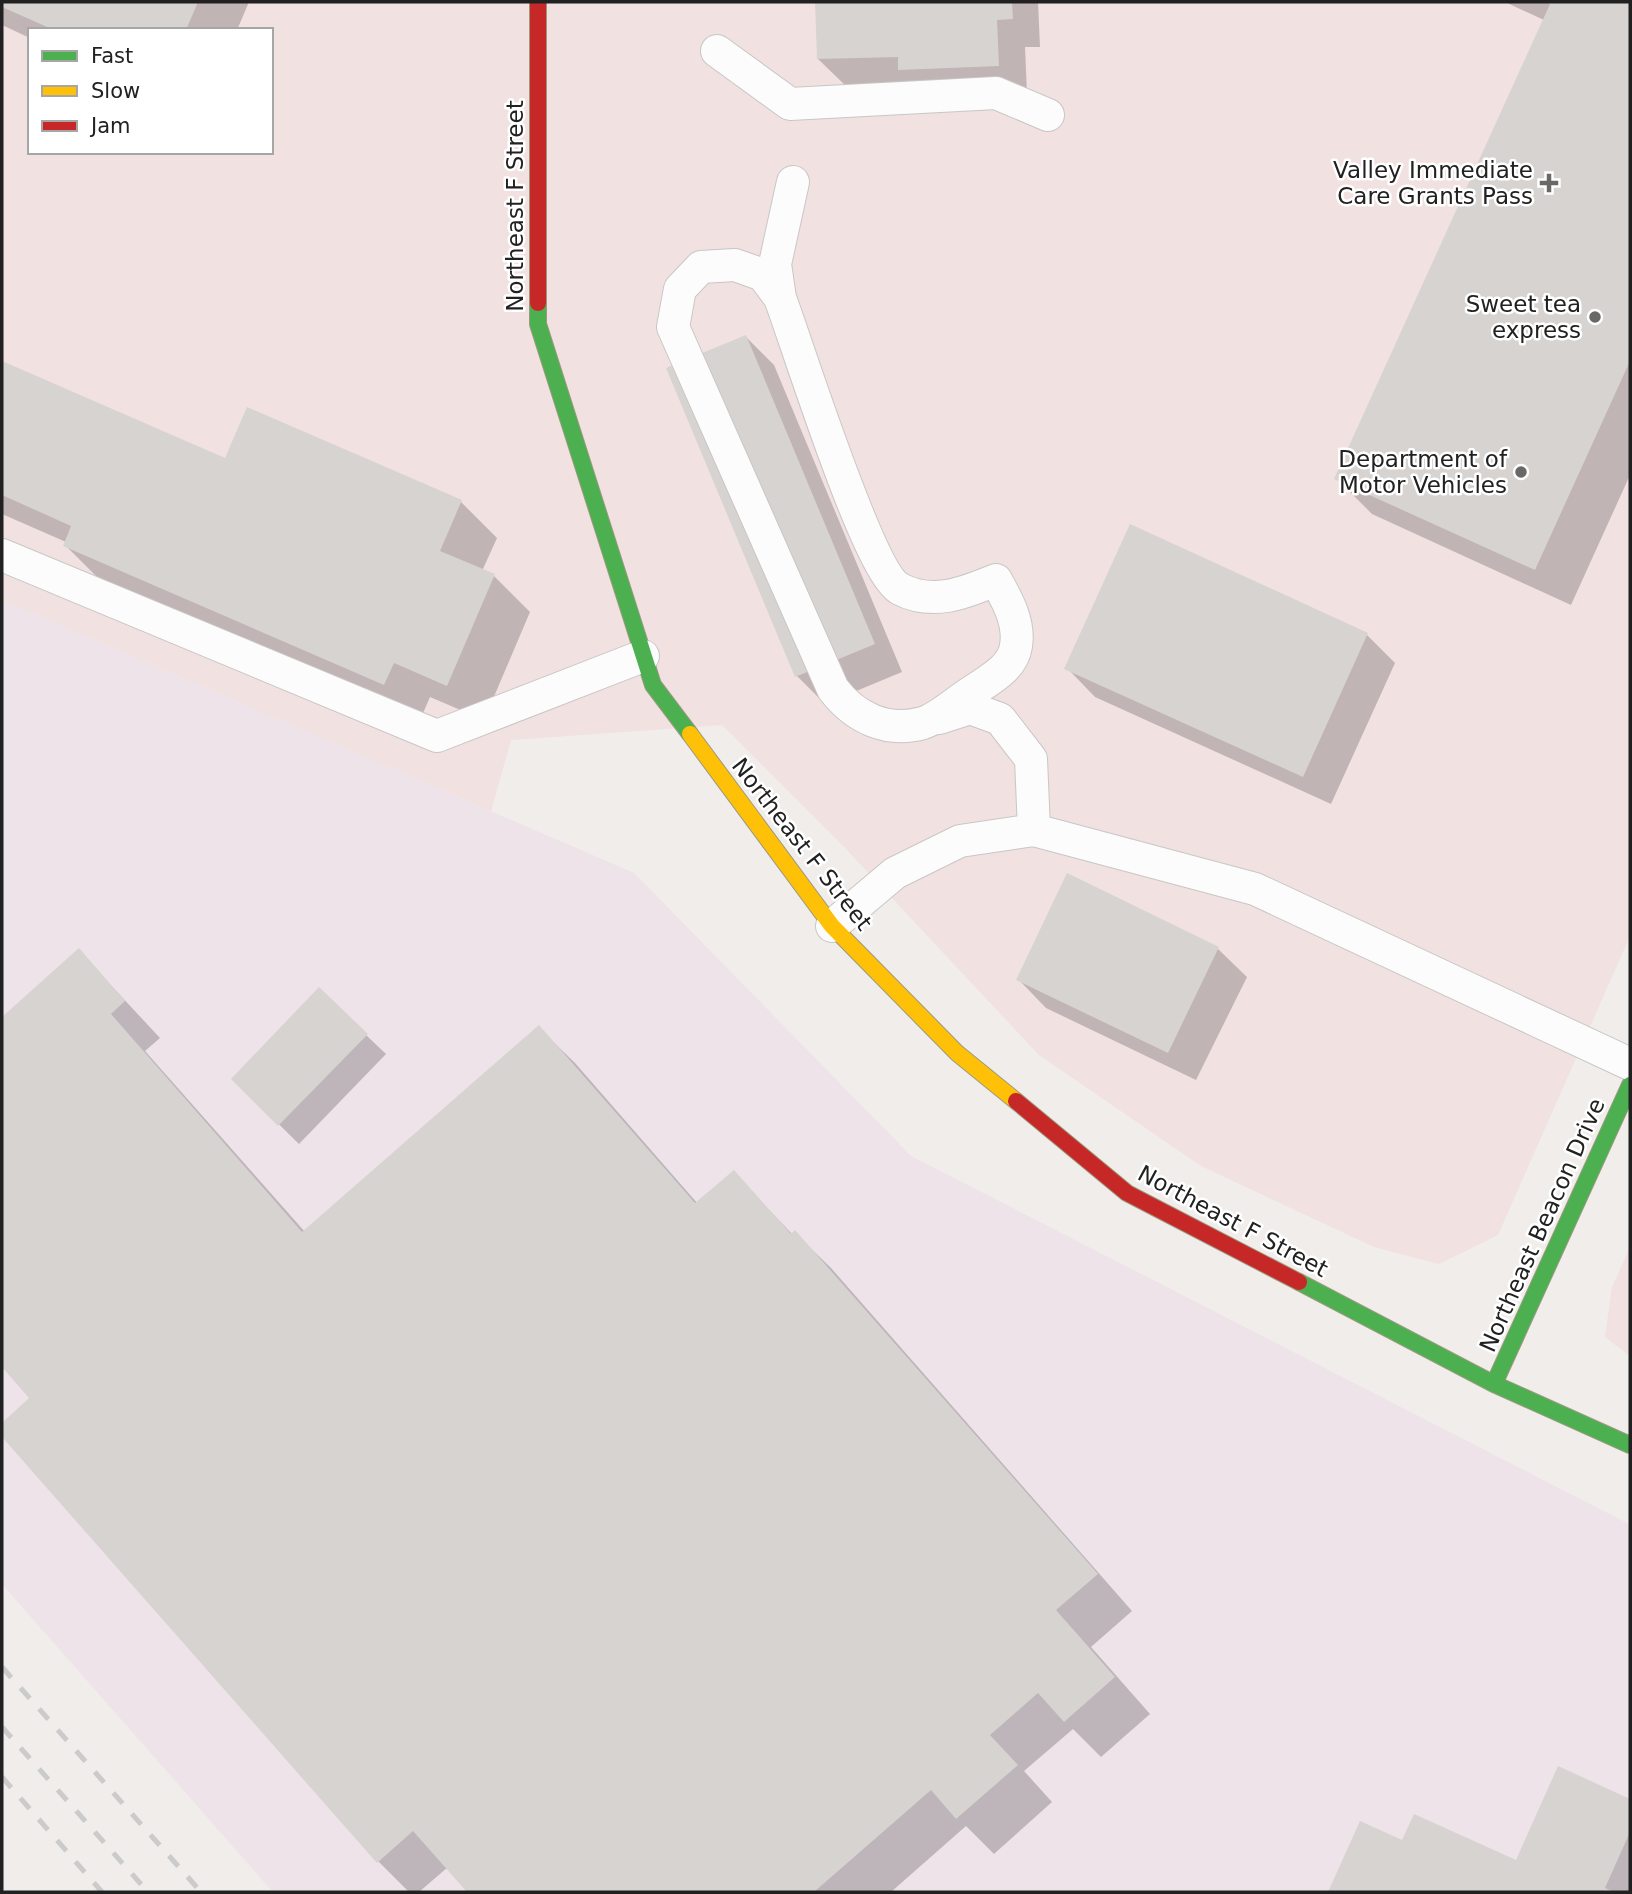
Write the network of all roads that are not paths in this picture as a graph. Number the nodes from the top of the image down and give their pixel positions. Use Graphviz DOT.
graph roads {
  1 [pos="538,2"];
  2 [pos="717,51"];
  3 [pos="1048,115"];
  4 [pos="793,182"];
  5 [pos="780,298"];
  6 [pos="2,555"];
  7 [pos="643,656"];
  8 [pos="924,722"];
  9 [pos="1034,830"];
  10 [pos="832,926"];
  11 [pos="1630,1064"];
  12 [pos="1630,1085"];
  13 [pos="1494,1384"];
  14 [pos="1630,1445"];
  1 -- 7 [label="main road, Northeast F Street"];
  2 -- 3 [label="lane"];
  4 -- 5 [label="lane"];
  5 -- 8 [label="lane"];
  5 -- 8 [label="lane"];
  6 -- 7 [label="lane"];
  7 -- 10 [label="main road, Northeast F Street"];
  8 -- 9 [label="lane"];
  9 -- 10 [label="lane"];
  9 -- 11 [label="lane"];
  10 -- 13 [label="main road, Northeast F Street"];
  12 -- 13 [label="main road, Northeast Beacon Drive"];
  13 -- 14 [label="main road, Northeast F Street"];
}
